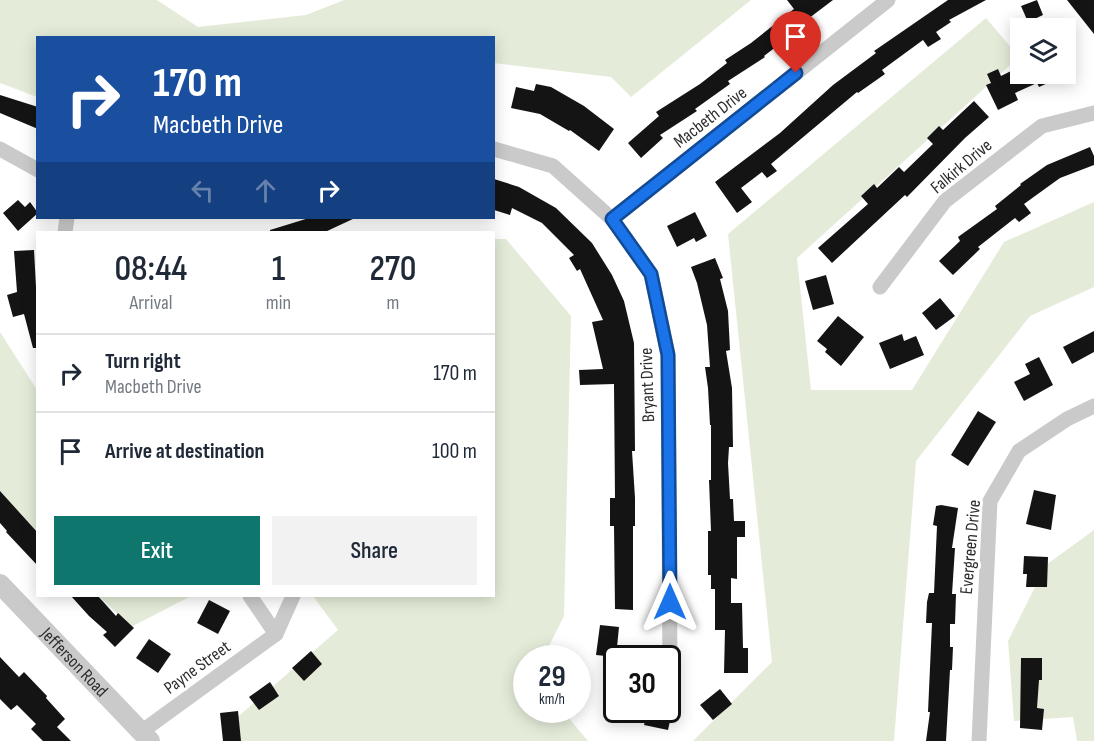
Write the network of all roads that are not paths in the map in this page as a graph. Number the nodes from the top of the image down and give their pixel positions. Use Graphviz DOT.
graph roads {
  1 [pos="888,0"];
  2 [pos="1094,113"];
  3 [pos="0,149"];
  4 [pos="495,149"];
  5 [pos="36,169"];
  6 [pos="612,219"];
  7 [pos="880,287"];
  8 [pos="1094,406"];
  9 [pos="0,584"];
  10 [pos="251,597"];
  11 [pos="293,597"];
  12 [pos="276,634"];
  13 [pos="670,645"];
  14 [pos="144,738"];
  15 [pos="979,741"];
  1 -- 6 [label="street, Macbeth Drive"];
  2 -- 7 [label="street, Falkirk Drive"];
  3 -- 5 [label="street"];
  4 -- 6 [label="street, Bryant Drive"];
  6 -- 13 [label="street, Bryant Drive"];
  8 -- 15 [label="street, Evergreen Drive"];
  9 -- 14 [label="street, Jefferson Road"];
  10 -- 12 [label="street"];
  11 -- 12 [label="street"];
  12 -- 14 [label="street, Payne Street"];
}
